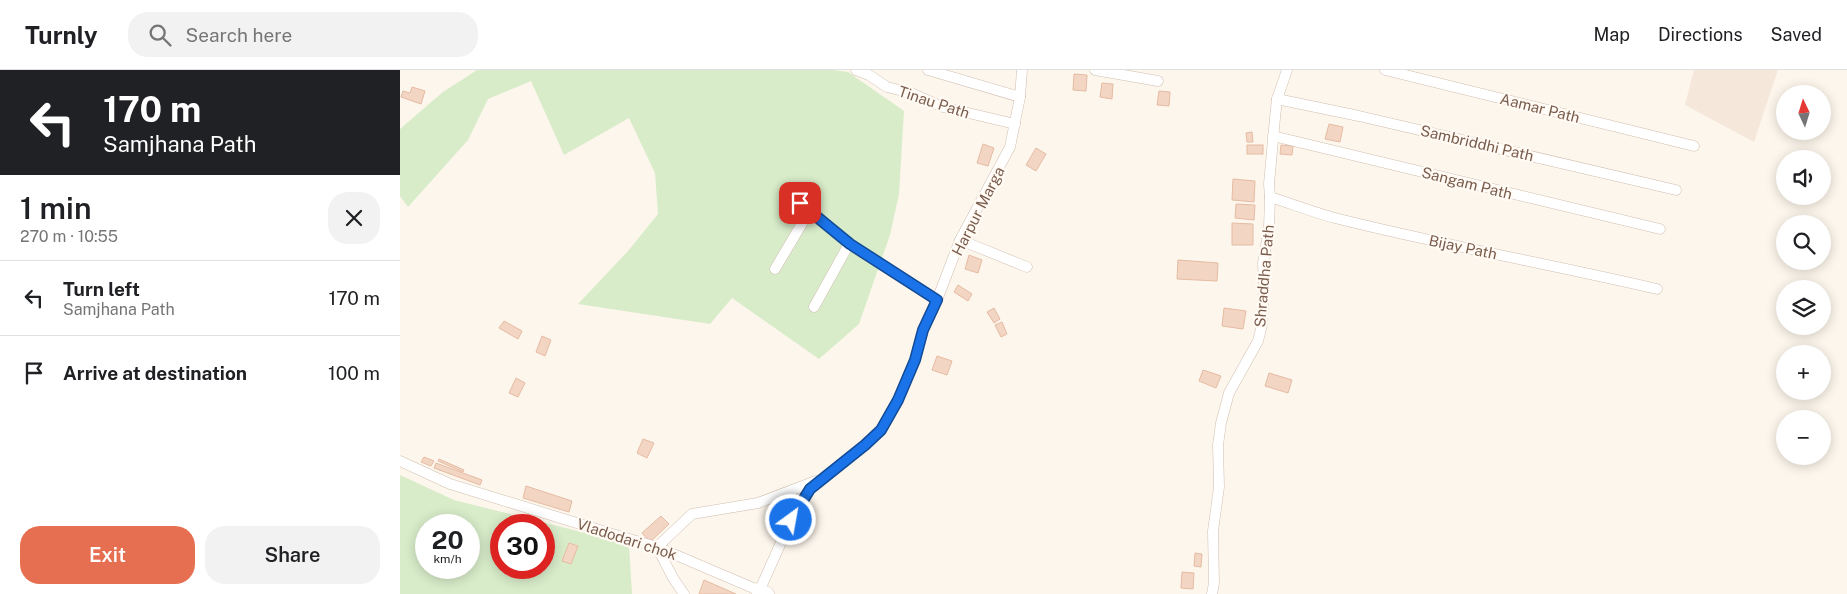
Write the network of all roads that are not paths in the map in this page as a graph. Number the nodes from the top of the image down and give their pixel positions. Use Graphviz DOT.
graph roads {
  1 [pos="856,70"];
  2 [pos="928,70"];
  3 [pos="1022,70"];
  4 [pos="1095,70"];
  5 [pos="1287,70"];
  6 [pos="1385,70"];
  7 [pos="878,75"];
  8 [pos="1158,80"];
  9 [pos="1020,97"];
  10 [pos="1277,99"];
  11 [pos="1016,124"];
  12 [pos="1273,136"];
  13 [pos="1694,146"];
  14 [pos="1676,190"];
  15 [pos="789,195"];
  16 [pos="1270,196"];
  17 [pos="810,210"];
  18 [pos="1660,229"];
  19 [pos="960,240"];
  20 [pos="850,244"];
  21 [pos="1027,267"];
  22 [pos="775,269"];
  23 [pos="1657,289"];
  24 [pos="937,300"];
  25 [pos="814,307"];
  26 [pos="400,461"];
  27 [pos="823,479"];
  28 [pos="657,547"];
  29 [pos="761,593"];
  30 [pos="684,594"];
  31 [pos="1212,594"];
  1 -- 7 [label="street, Tinau Path"];
  2 -- 9 [label="street, Tinau Path"];
  3 -- 9 [label="street, Harpur Marga"];
  4 -- 8 [label="street"];
  5 -- 10 [label="street, Shraddha Path"];
  6 -- 13 [label="street, Aamar Path"];
  7 -- 11 [label="street, Tinau Path"];
  9 -- 11 [label="street, Harpur Marga"];
  10 -- 12 [label="street, Shraddha Path"];
  10 -- 14 [label="street, Sambriddhi Path"];
  11 -- 19 [label="street, Harpur Marga"];
  12 -- 16 [label="street, Shraddha Path"];
  12 -- 18 [label="street, Sangam Path"];
  15 -- 17 [label="street"];
  16 -- 23 [label="street, Bijay Path"];
  16 -- 31 [label="street, Shraddha Path"];
  17 -- 20 [label="street"];
  17 -- 22 [label="street"];
  19 -- 21 [label="street"];
  19 -- 24 [label="street, Harpur Marga"];
  20 -- 24 [label="street"];
  20 -- 25 [label="street"];
  24 -- 27 [label="street, Harpur Marga"];
  26 -- 28 [label="street, Vladodari chok"];
  27 -- 28 [label="street"];
  27 -- 29 [label="street, Harpur Marga"];
  28 -- 29 [label="street, Vladodari chok"];
  28 -- 30 [label="street"];
}
